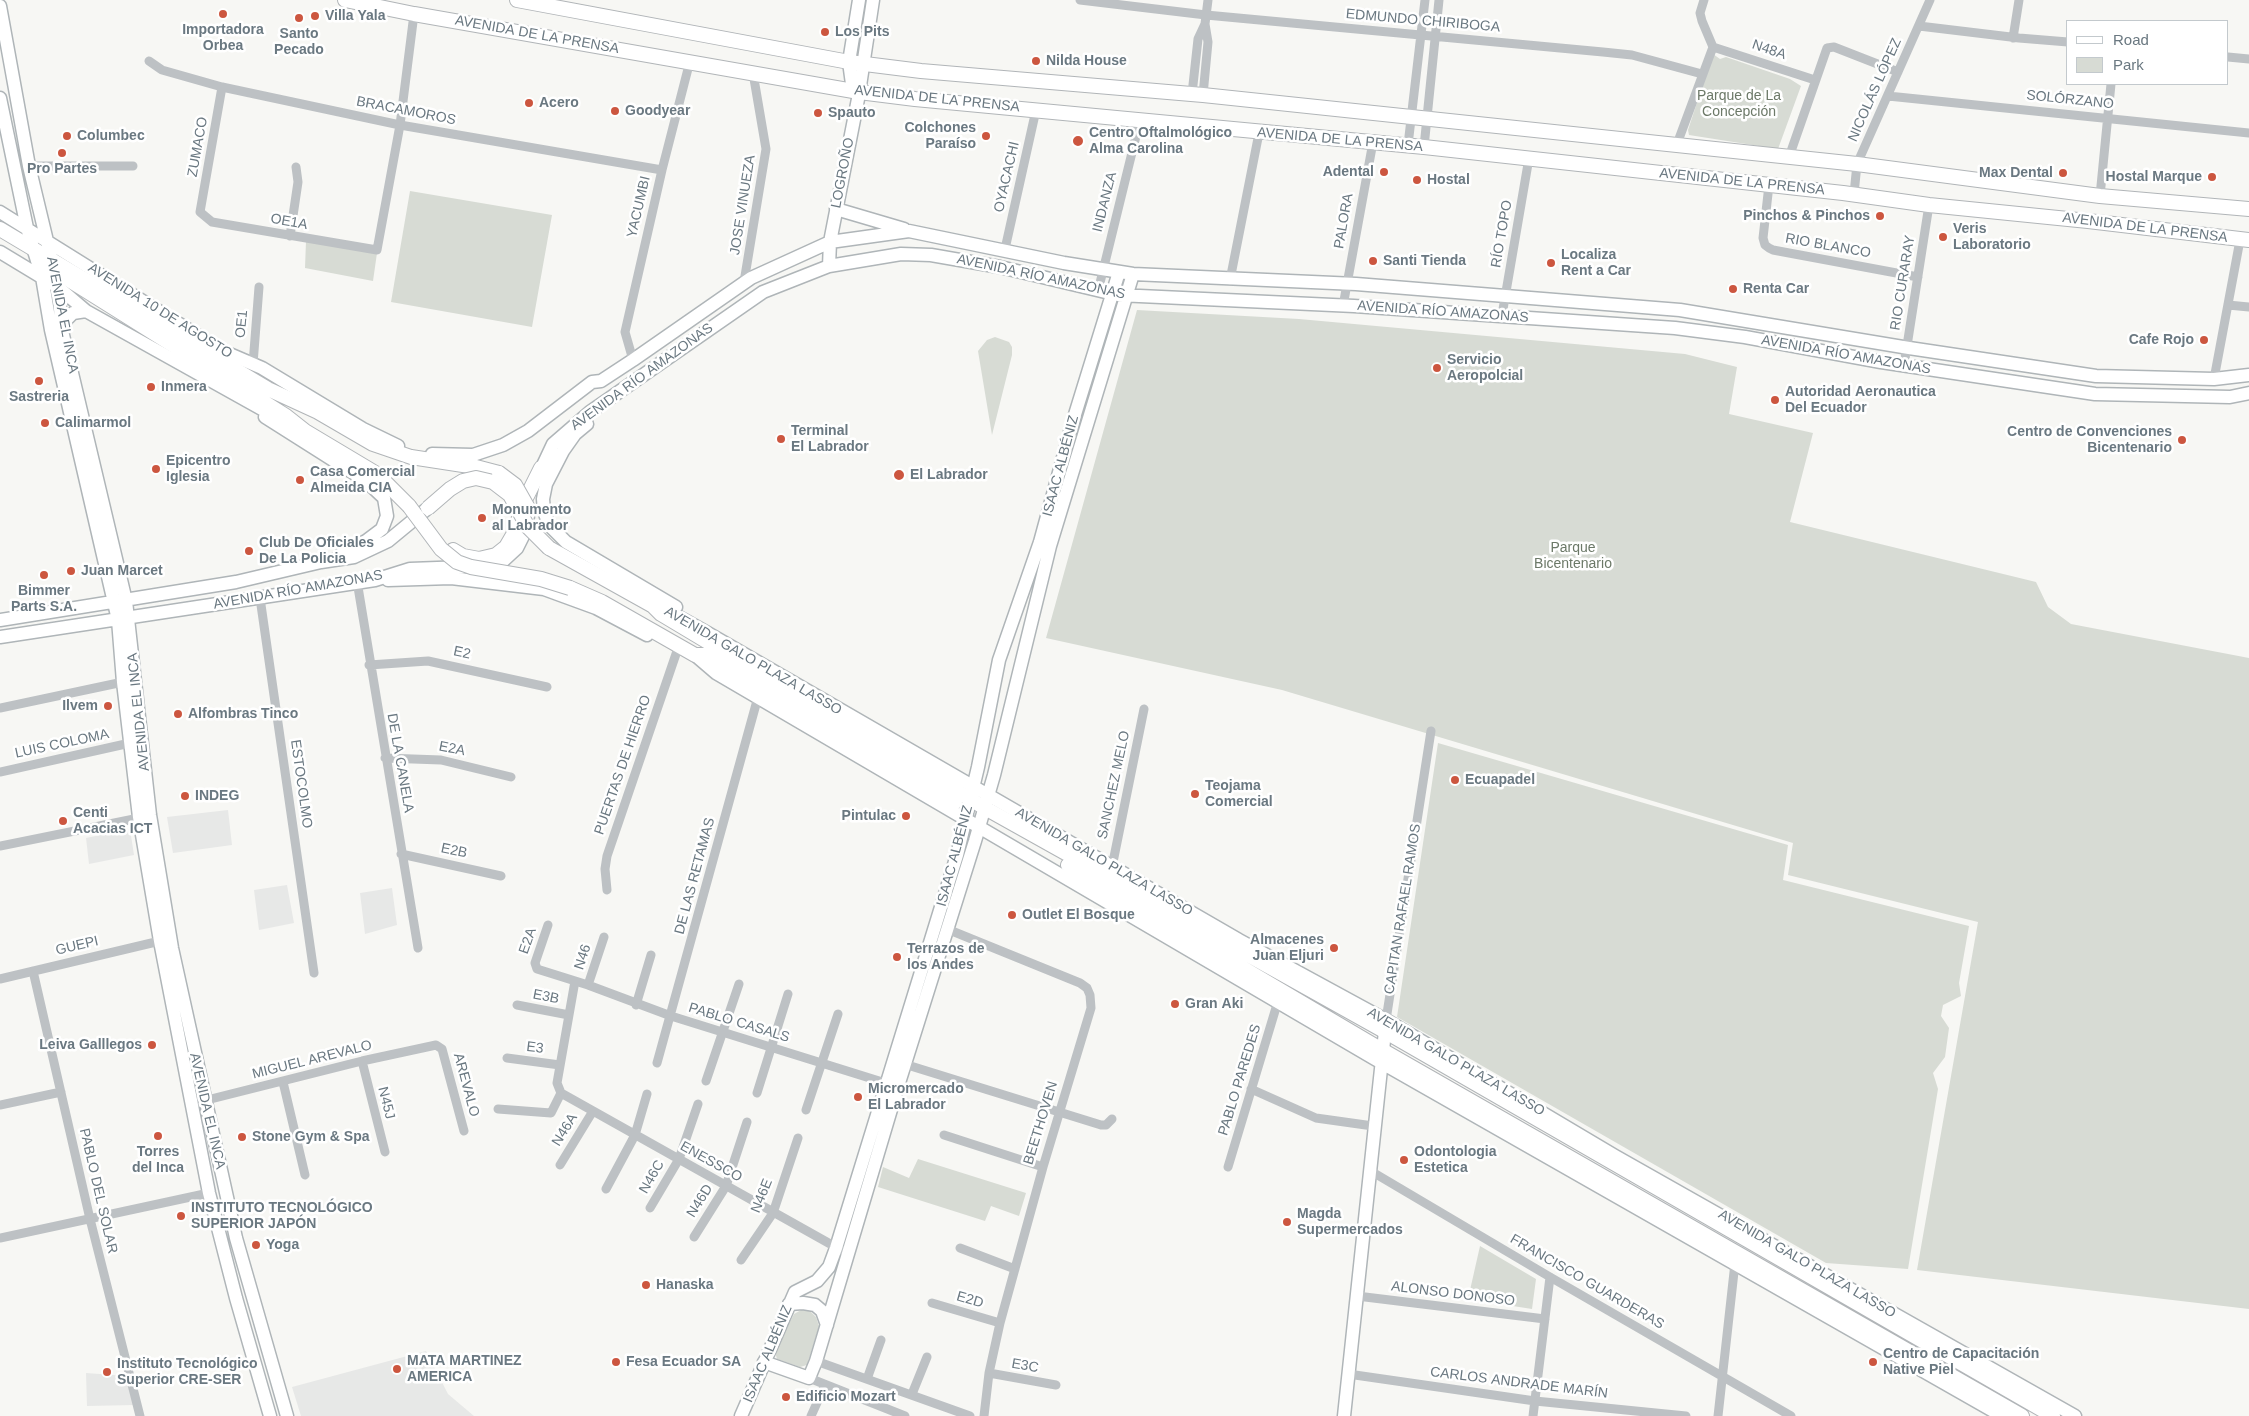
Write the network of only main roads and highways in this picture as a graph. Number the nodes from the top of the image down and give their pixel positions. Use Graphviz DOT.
graph roads {
  1 [pos="345,0"];
  2 [pos="517,0"];
  3 [pos="859,0"];
  4 [pos="873,0"];
  5 [pos="0,6"];
  6 [pos="856,63"];
  7 [pos="856,88"];
  8 [pos="0,98"];
  9 [pos="836,209"];
  10 [pos="2249,209"];
  11 [pos="0,212"];
  12 [pos="27,228"];
  13 [pos="0,229"];
  14 [pos="909,230"];
  15 [pos="0,239"];
  16 [pos="2244,240"];
  17 [pos="47,241"];
  18 [pos="830,242"];
  19 [pos="0,252"];
  20 [pos="35,255"];
  21 [pos="829,266"];
  22 [pos="49,269"];
  23 [pos="1119,272"];
  24 [pos="1133,274"];
  25 [pos="58,287"];
  26 [pos="1112,294"];
  27 [pos="1126,296"];
  28 [pos="86,311"];
  29 [pos="1746,322"];
  30 [pos="62,331"];
  31 [pos="1745,337"];
  32 [pos="220,350"];
  33 [pos="645,374"];
  34 [pos="2249,375"];
  35 [pos="228,390"];
  36 [pos="2249,393"];
  37 [pos="318,412"];
  38 [pos="305,431"];
  39 [pos="541,468"];
  40 [pos="409,506"];
  41 [pos="428,508"];
  42 [pos="1045,544"];
  43 [pos="549,548"];
  44 [pos="322,562"];
  45 [pos="375,580"];
  46 [pos="120,601"];
  47 [pos="653,606"];
  48 [pos="124,619"];
  49 [pos="0,620"];
  50 [pos="706,632"];
  51 [pos="0,638"];
  52 [pos="695,655"];
  53 [pos="716,673"];
  54 [pos="969,804"];
  55 [pos="984,812"];
  56 [pos="145,816"];
  57 [pos="1385,1025"];
  58 [pos="1381,1056"];
  59 [pos="899,1062"];
  60 [pos="892,1084"];
  61 [pos="789,1304"];
  62 [pos="828,1325"];
  63 [pos="764,1362"];
  64 [pos="270,1416"];
  65 [pos="287,1416"];
  66 [pos="741,1416"];
  67 [pos="1344,1416"];
  68 [pos="2002,1416"];
  69 [pos="2022,1416"];
  70 [pos="2053,1416"];
  71 [pos="2074,1416"];
  1 -- 7 [label="main road, AVENIDA DE LA PRENSA"];
  2 -- 6 [label="main road, AVENIDA DE LA PRENSA"];
  3 -- 6 [label="main road"];
  4 -- 6 [label="main road"];
  5 -- 17 [label="main road, AVENIDA EL INCA"];
  6 -- 7 [label="main road, LOGROÑO"];
  6 -- 10 [label="main road, AVENIDA DE LA PRENSA"];
  7 -- 9 [label="main road, LOGROÑO"];
  7 -- 16 [label="main road, AVENIDA DE LA PRENSA"];
  8 -- 12 [label="main road, AVENIDA EL INCA"];
  9 -- 14 [label="main road"];
  9 -- 18 [label="main road, LOGROÑO"];
  11 -- 12 [label="main road, AVENIDA 10 DE AGOSTO"];
  12 -- 17 [label="main road, AVENIDA 10 DE AGOSTO"];
  12 -- 20 [label="main road, AVENIDA EL INCA"];
  13 -- 20 [label="main road, AVENIDA 10 DE AGOSTO"];
  14 -- 18 [label="main road, AVENIDA RÍO AMAZONAS"];
  14 -- 23 [label="main road, AVENIDA RÍO AMAZONAS"];
  15 -- 20 [label="main road, AVENIDA 10 DE AGOSTO"];
  17 -- 22 [label="main road, AVENIDA EL INCA"];
  17 -- 32 [label="main road, AVENIDA 10 DE AGOSTO"];
  18 -- 21 [label="main road, LOGROÑO"];
  18 -- 32 [label="main road, AVENIDA RÍO AMAZONAS"];
  19 -- 22 [label="main road, AVENIDA 10 DE AGOSTO"];
  20 -- 22 [label="main road, AVENIDA 10 DE AGOSTO"];
  21 -- 26 [label="main road, AVENIDA RÍO AMAZONAS"];
  21 -- 33 [label="main road, AVENIDA RÍO AMAZONAS"];
  22 -- 25 [label="main road, AVENIDA EL INCA"];
  22 -- 37 [label="main road, AVENIDA 10 DE AGOSTO"];
  22 -- 38 [label="main road, AVENIDA 10 DE AGOSTO"];
  22 -- 46 [label="main road, AVENIDA EL INCA"];
  23 -- 24 [label="main road, AVENIDA RÍO AMAZONAS"];
  23 -- 26 [label="main road, ISAAC ALBÉNIZ"];
  24 -- 27 [label="main road, ISAAC ALBÉNIZ"];
  24 -- 29 [label="main road, AVENIDA RÍO AMAZONAS"];
  25 -- 28 [label="main road, AVENIDA 10 DE AGOSTO"];
  25 -- 30 [label="main road, AVENIDA EL INCA"];
  26 -- 27 [label="main road, AVENIDA RÍO AMAZONAS"];
  26 -- 42 [label="main road, ISAAC ALBÉNIZ"];
  27 -- 31 [label="main road, AVENIDA RÍO AMAZONAS"];
  27 -- 42 [label="main road, ISAAC ALBÉNIZ"];
  28 -- 30 [label="main road"];
  28 -- 35 [label="main road, AVENIDA 10 DE AGOSTO"];
  29 -- 31 [label="main road"];
  29 -- 34 [label="main road, AVENIDA RÍO AMAZONAS"];
  30 -- 46 [label="main road, AVENIDA EL INCA"];
  31 -- 36 [label="main road, AVENIDA RÍO AMAZONAS"];
  32 -- 37 [label="main road, AVENIDA 10 DE AGOSTO"];
  33 -- 39 [label="main road, AVENIDA RÍO AMAZONAS"];
  33 -- 50 [label="main road"];
  35 -- 38 [label="main road, AVENIDA 10 DE AGOSTO"];
  35 -- 44 [label="main road"];
  37 -- 43 [label="main road, AVENIDA 10 DE AGOSTO, bridge"];
  38 -- 40 [label="main road, AVENIDA 10 DE AGOSTO"];
  39 -- 40 [label="main road, bridge"];
  39 -- 45 [label="main road, AVENIDA RÍO AMAZONAS"];
  40 -- 52 [label="main road, AVENIDA 10 DE AGOSTO, bridge"];
  41 -- 43 [label="main road, bridge"];
  41 -- 44 [label="main road, AVENIDA RÍO AMAZONAS"];
  42 -- 54 [label="main road, ISAAC ALBÉNIZ"];
  42 -- 55 [label="main road, ISAAC ALBÉNIZ"];
  43 -- 47 [label="main road"];
  44 -- 46 [label="main road, AVENIDA RÍO AMAZONAS"];
  45 -- 48 [label="main road, AVENIDA RÍO AMAZONAS"];
  45 -- 53 [label="main road"];
  46 -- 48 [label="main road, AVENIDA EL INCA"];
  46 -- 49 [label="main road, AVENIDA RÍO AMAZONAS"];
  47 -- 50 [label="main road, AVENIDA GALO PLAZA LASSO"];
  47 -- 54 [label="main road, AVENIDA GALO PLAZA LASSO"];
  48 -- 51 [label="main road, AVENIDA RÍO AMAZONAS"];
  48 -- 56 [label="main road, AVENIDA EL INCA"];
  48 -- 56 [label="main road, AVENIDA EL INCA"];
  50 -- 54 [label="main road, AVENIDA GALO PLAZA LASSO"];
  52 -- 53 [label="main road, AVENIDA GALO PLAZA LASSO"];
  52 -- 54 [label="main road, AVENIDA GALO PLAZA LASSO"];
  53 -- 54 [label="main road, AVENIDA GALO PLAZA LASSO"];
  54 -- 55 [label="main road, AVENIDA GALO PLAZA LASSO"];
  54 -- 55 [label="main road, AVENIDA GALO PLAZA LASSO"];
  54 -- 59 [label="main road, ISAAC ALBÉNIZ"];
  55 -- 57 [label="main road, AVENIDA GALO PLAZA LASSO"];
  55 -- 57 [label="main road, AVENIDA GALO PLAZA LASSO"];
  55 -- 58 [label="main road, AVENIDA GALO PLAZA LASSO"];
  55 -- 58 [label="main road, AVENIDA GALO PLAZA LASSO"];
  55 -- 59 [label="main road, ISAAC ALBÉNIZ"];
  56 -- 64 [label="main road, AVENIDA EL INCA"];
  56 -- 65 [label="main road, AVENIDA EL INCA"];
  57 -- 58 [label="main road, CAPITAN RAFAEL RAMOS"];
  57 -- 70 [label="main road, AVENIDA GALO PLAZA LASSO"];
  57 -- 71 [label="main road, AVENIDA GALO PLAZA LASSO"];
  58 -- 67 [label="main road, CAPITAN RAFAEL RAMOS"];
  58 -- 68 [label="main road, AVENIDA GALO PLAZA LASSO"];
  58 -- 69 [label="main road, AVENIDA GALO PLAZA LASSO"];
  59 -- 60 [label="main road, ISAAC ALBÉNIZ"];
  60 -- 61 [label="main road, ISAAC ALBÉNIZ"];
  60 -- 62 [label="main road, ISAAC ALBÉNIZ"];
  61 -- 62 [label="main road"];
  61 -- 63 [label="main road, ISAAC ALBÉNIZ"];
  62 -- 63 [label="main road, ISAAC ALBÉNIZ"];
  63 -- 66 [label="main road, ISAAC ALBÉNIZ"];
}
